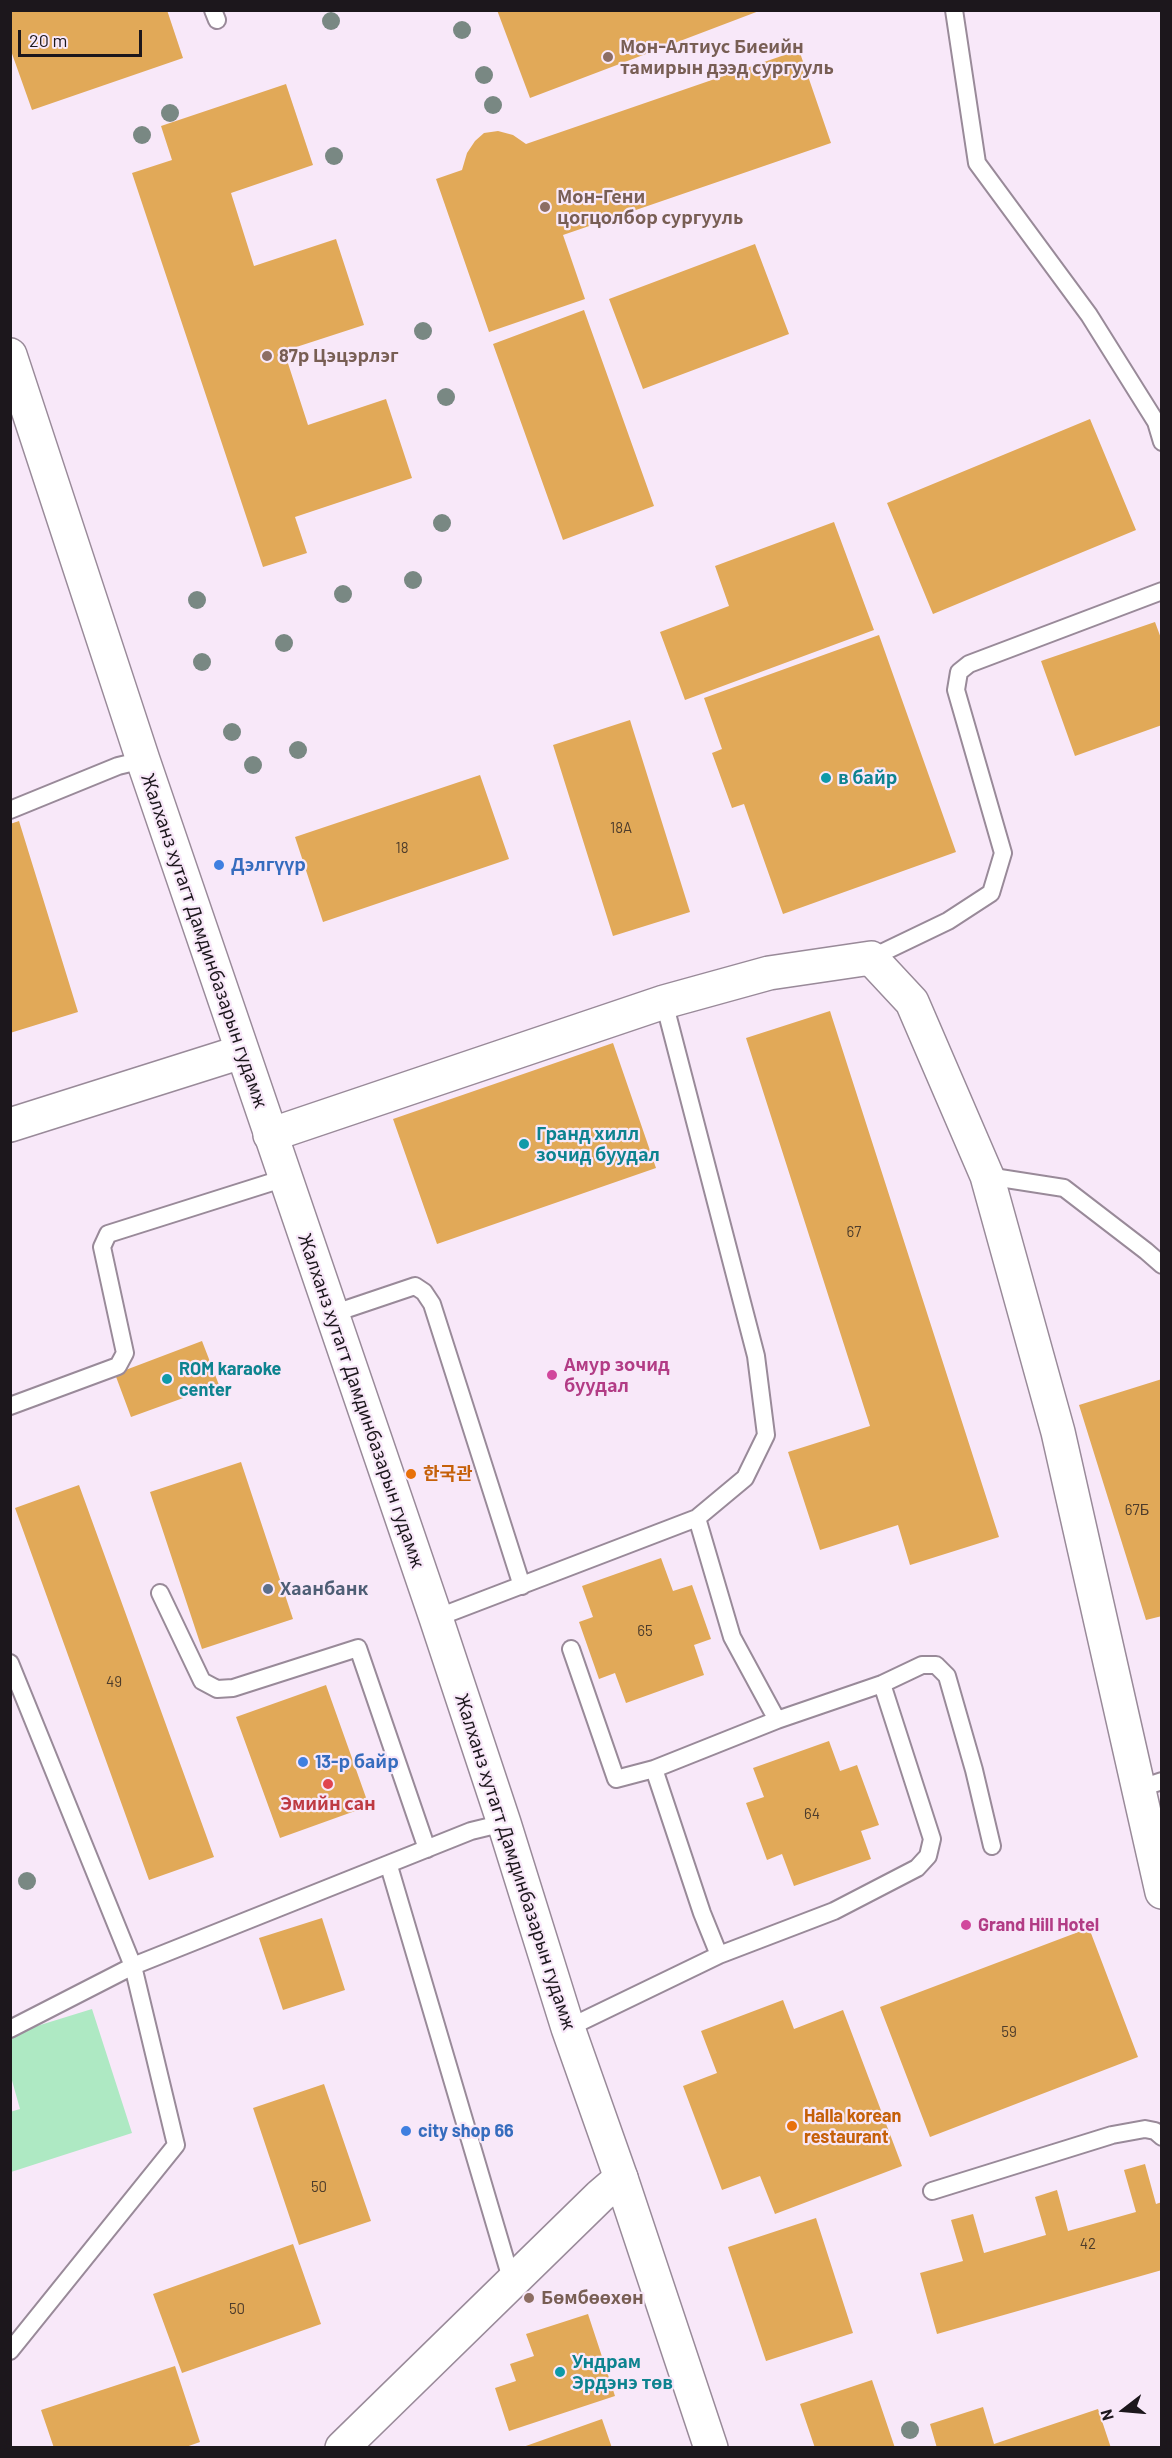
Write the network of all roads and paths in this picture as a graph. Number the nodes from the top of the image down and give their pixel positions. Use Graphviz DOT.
graph roads {
  1 [pos="954,10"];
  2 [pos="10,355"];
  3 [pos="1161,442"];
  4 [pos="1161,591"];
  5 [pos="143,760"];
  6 [pos="10,810"];
  7 [pos="871,958"];
  8 [pos="664,1002"];
  9 [pos="241,1052"];
  10 [pos="10,1125"];
  11 [pos="270,1135"];
  12 [pos="987,1176"];
  13 [pos="285,1178"];
  14 [pos="1161,1265"];
  15 [pos="332,1314"];
  16 [pos="10,1406"];
  17 [pos="697,1518"];
  18 [pos="522,1586"];
  19 [pos="160,1593"];
  20 [pos="436,1618"];
  21 [pos="571,1649"];
  22 [pos="10,1663"];
  23 [pos="882,1684"];
  24 [pos="777,1720"];
  25 [pos="654,1769"];
  26 [pos="1150,1785"];
  27 [pos="504,1823"];
  28 [pos="992,1846"];
  29 [pos="427,1849"];
  30 [pos="389,1866"];
  31 [pos="1161,1892"];
  32 [pos="719,1955"];
  33 [pos="133,1966"];
  34 [pos="568,2028"];
  35 [pos="10,2029"];
  36 [pos="1161,2137"];
  37 [pos="621,2178"];
  38 [pos="932,2191"];
  39 [pos="512,2282"];
  40 [pos="10,2351"];
  41 [pos="342,2448"];
  42 [pos="711,2448"];
  1 -- 3 [label="lane"];
  2 -- 5 [label="street, Жалханз хутагт Дамдинбазарын гудамж"];
  4 -- 7 [label="lane"];
  5 -- 6 [label="lane"];
  5 -- 9 [label="street, Жалханз хутагт Дамдинбазарын гудамж"];
  7 -- 8 [label="street"];
  7 -- 12 [label="street"];
  8 -- 11 [label="street"];
  8 -- 17 [label="lane"];
  9 -- 10 [label="street"];
  9 -- 11 [label="street, Жалханз хутагт Дамдинбазарын гудамж"];
  11 -- 13 [label="street, Жалханз хутагт Дамдинбазарын гудамж"];
  12 -- 14 [label="lane"];
  12 -- 26 [label="street"];
  13 -- 15 [label="street, Жалханз хутагт Дамдинбазарын гудамж"];
  13 -- 16 [label="lane"];
  15 -- 18 [label="lane"];
  15 -- 20 [label="street, Жалханз хутагт Дамдинбазарын гудамж"];
  17 -- 18 [label="lane"];
  17 -- 24 [label="lane"];
  18 -- 20 [label="lane"];
  19 -- 29 [label="lane"];
  20 -- 27 [label="street, Жалханз хутагт Дамдинбазарын гудамж"];
  21 -- 25 [label="lane"];
  22 -- 33 [label="lane"];
  23 -- 24 [label="lane"];
  23 -- 28 [label="lane"];
  23 -- 32 [label="lane"];
  24 -- 25 [label="lane"];
  25 -- 32 [label="lane"];
  26 -- 31 [label="street"];
  27 -- 29 [label="lane"];
  27 -- 34 [label="street, Жалханз хутагт Дамдинбазарын гудамж"];
  29 -- 30 [label="lane"];
  30 -- 33 [label="lane"];
  30 -- 39 [label="lane"];
  32 -- 34 [label="lane"];
  33 -- 35 [label="lane"];
  33 -- 40 [label="lane"];
  34 -- 37 [label="street, Жалханз хутагт Дамдинбазарын гудамж"];
  36 -- 38 [label="lane"];
  37 -- 39 [label="street"];
  37 -- 42 [label="street, Жалханз хутагт Дамдинбазарын гудамж"];
  39 -- 41 [label="street"];
}
